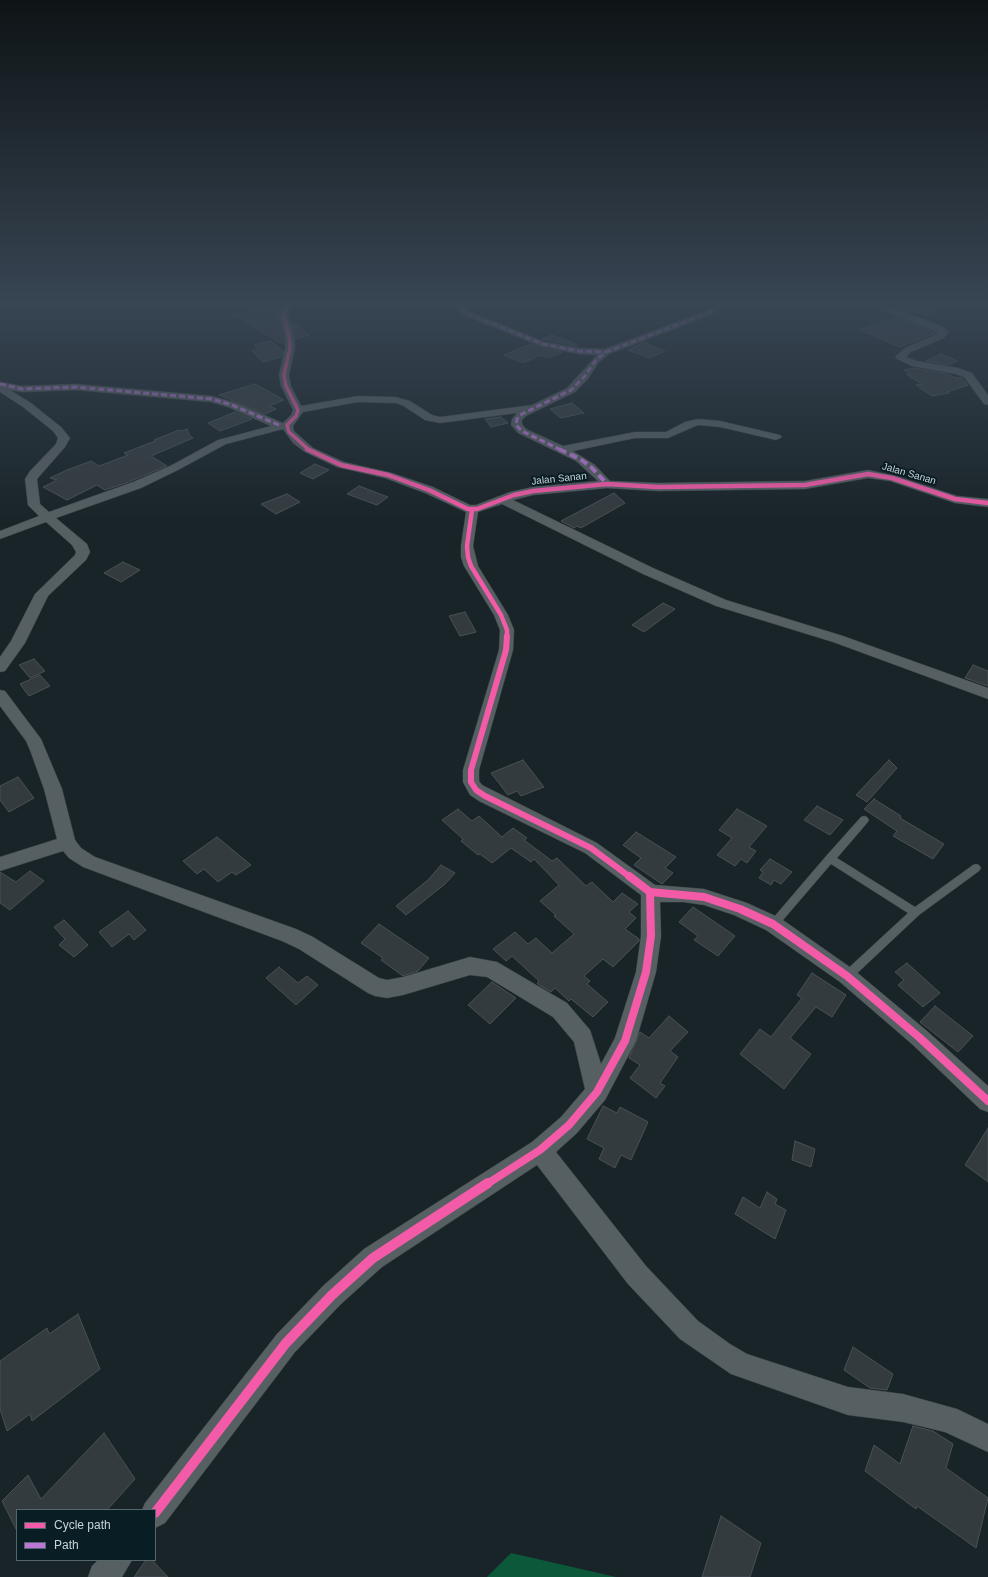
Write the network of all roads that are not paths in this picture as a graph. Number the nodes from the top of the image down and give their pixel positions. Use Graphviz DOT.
graph roads {
  1 [pos="284,377"];
  2 [pos="584,377"];
  3 [pos="969,377"];
  4 [pos="0,384"];
  5 [pos="988,402"];
  6 [pos="533,408"];
  7 [pos="298,410"];
  8 [pos="284,426"];
  9 [pos="776,437"];
  10 [pos="562,450"];
  11 [pos="607,484"];
  12 [pos="502,499"];
  13 [pos="988,503"];
  14 [pos="472,510"];
  15 [pos="47,517"];
  16 [pos="0,535"];
  17 [pos="0,667"];
  18 [pos="988,694"];
  19 [pos="0,695"];
  20 [pos="864,820"];
  21 [pos="67,842"];
  22 [pos="830,858"];
  23 [pos="0,864"];
  24 [pos="976,868"];
  25 [pos="650,892"];
  26 [pos="915,912"];
  27 [pos="773,924"];
  28 [pos="848,976"];
  29 [pos="597,1092"];
  30 [pos="988,1101"];
  31 [pos="540,1150"];
  32 [pos="988,1438"];
  33 [pos="156,1511"];
  34 [pos="116,1561"];
  35 [pos="103,1577"];
  1 -- 7 [label="street"];
  2 -- 6 [label="street"];
  3 -- 5 [label="street"];
  4 -- 8 [label="street"];
  4 -- 15 [label="street"];
  6 -- 7 [label="street"];
  6 -- 10 [label="street"];
  7 -- 8 [label="street"];
  8 -- 14 [label="street"];
  8 -- 15 [label="street"];
  9 -- 10 [label="street"];
  10 -- 11 [label="street"];
  11 -- 12 [label="street, Jalan Sanan"];
  11 -- 13 [label="street, Jalan Sanan"];
  12 -- 14 [label="street, Jalan Sanan"];
  12 -- 18 [label="street"];
  14 -- 25 [label="street"];
  15 -- 16 [label="street"];
  15 -- 17 [label="street"];
  19 -- 21 [label="street"];
  20 -- 22 [label="lane"];
  21 -- 23 [label="street"];
  21 -- 29 [label="street"];
  22 -- 26 [label="lane"];
  22 -- 27 [label="lane"];
  24 -- 26 [label="lane"];
  25 -- 27 [label="street"];
  25 -- 29 [label="street"];
  26 -- 28 [label="lane"];
  27 -- 28 [label="street"];
  28 -- 30 [label="street"];
  29 -- 31 [label="street"];
  31 -- 32 [label="street"];
  31 -- 33 [label="street"];
  34 -- 35 [label="street"];
}
